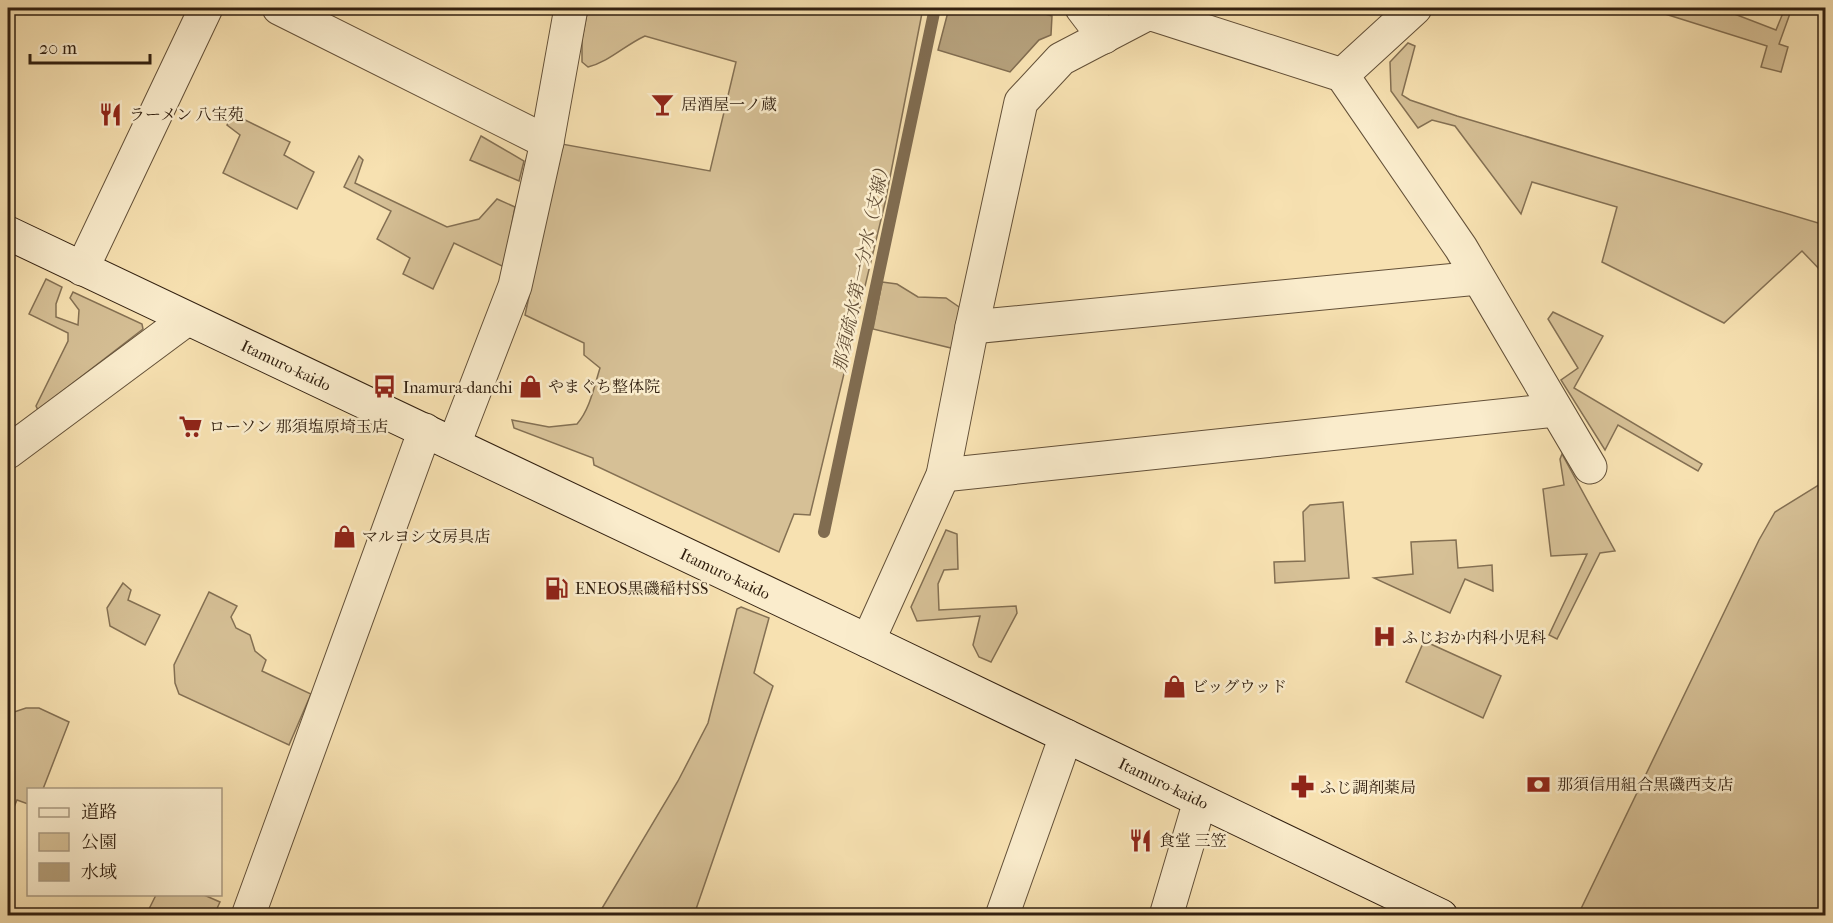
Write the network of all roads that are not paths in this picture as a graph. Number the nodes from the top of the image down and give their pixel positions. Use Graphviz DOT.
graph roads {
  1 [pos="206,8"];
  2 [pos="279,8"];
  3 [pos="571,8"];
  4 [pos="1082,8"];
  5 [pos="1415,8"];
  6 [pos="1153,10"];
  7 [pos="1104,37"];
  8 [pos="1342,75"];
  9 [pos="547,142"];
  10 [pos="8,233"];
  11 [pos="82,269"];
  12 [pos="1478,278"];
  13 [pos="187,319"];
  14 [pos="972,327"];
  15 [pos="1555,410"];
  16 [pos="440,437"];
  17 [pos="8,452"];
  18 [pos="1590,466"];
  19 [pos="943,475"];
  20 [pos="868,641"];
  21 [pos="1066,736"];
  22 [pos="1200,801"];
  23 [pos="248,915"];
  24 [pos="1002,915"];
  25 [pos="1166,915"];
  26 [pos="1440,915"];
  1 -- 11 [label="street"];
  2 -- 9 [label="street"];
  3 -- 9 [label="street"];
  4 -- 7 [label="street"];
  5 -- 8 [label="street"];
  6 -- 7 [label="street"];
  6 -- 8 [label="street"];
  7 -- 14 [label="street"];
  8 -- 12 [label="street"];
  9 -- 16 [label="street"];
  10 -- 11 [label="street, Itamuro-kaido"];
  11 -- 13 [label="street, Itamuro-kaido"];
  12 -- 14 [label="street"];
  12 -- 15 [label="street"];
  13 -- 16 [label="street, Itamuro-kaido"];
  13 -- 17 [label="street"];
  14 -- 19 [label="street"];
  15 -- 18 [label="street"];
  15 -- 19 [label="street"];
  16 -- 20 [label="street, Itamuro-kaido"];
  16 -- 23 [label="street"];
  19 -- 20 [label="street"];
  20 -- 21 [label="street, Itamuro-kaido"];
  21 -- 22 [label="street, Itamuro-kaido"];
  21 -- 24 [label="street"];
  22 -- 25 [label="street"];
  22 -- 26 [label="street, Itamuro-kaido"];
}
